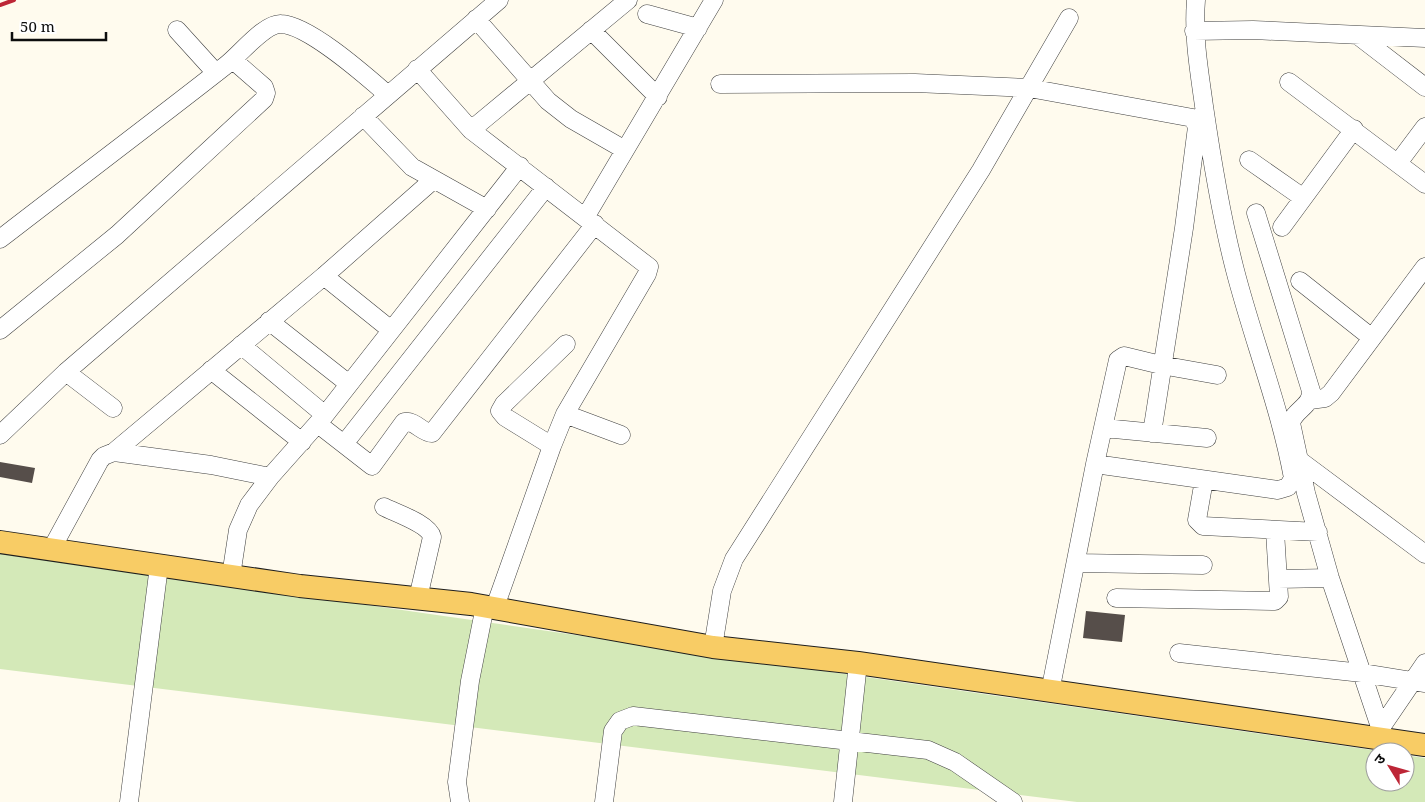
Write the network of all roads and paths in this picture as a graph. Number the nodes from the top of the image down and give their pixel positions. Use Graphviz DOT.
graph roads {
  1 [pos="499,0"];
  2 [pos="628,0"];
  3 [pos="714,0"];
  4 [pos="1196,0"];
  5 [pos="647,14"];
  6 [pos="1069,18"];
  7 [pos="476,19"];
  8 [pos="698,28"];
  9 [pos="177,30"];
  10 [pos="591,30"];
  11 [pos="1194,31"];
  12 [pos="1360,36"];
  13 [pos="1425,38"];
  14 [pos="233,60"];
  15 [pos="417,69"];
  16 [pos="216,73"];
  17 [pos="529,81"];
  18 [pos="1289,82"];
  19 [pos="720,84"];
  20 [pos="1425,87"];
  21 [pos="1029,88"];
  22 [pos="388,95"];
  23 [pos="658,97"];
  24 [pos="363,116"];
  25 [pos="1425,127"];
  26 [pos="1354,129"];
  27 [pos="471,130"];
  28 [pos="624,150"];
  29 [pos="1248,160"];
  30 [pos="1398,163"];
  31 [pos="520,166"];
  32 [pos="433,180"];
  33 [pos="1425,184"];
  34 [pos="546,188"];
  35 [pos="1302,197"];
  36 [pos="487,209"];
  37 [pos="1256,213"];
  38 [pos="590,220"];
  39 [pos="1282,227"];
  40 [pos="0,239"];
  41 [pos="1425,267"];
  42 [pos="324,276"];
  43 [pos="1300,281"];
  44 [pos="269,321"];
  45 [pos="0,330"];
  46 [pos="390,330"];
  47 [pos="1372,338"];
  48 [pos="566,344"];
  49 [pos="241,345"];
  50 [pos="1161,365"];
  51 [pos="211,370"];
  52 [pos="66,372"];
  53 [pos="1217,375"];
  54 [pos="349,384"];
  55 [pos="1310,400"];
  56 [pos="113,408"];
  57 [pos="565,414"];
  58 [pos="322,419"];
  59 [pos="1104,428"];
  60 [pos="1152,433"];
  61 [pos="621,434"];
  62 [pos="0,435"];
  63 [pos="1207,438"];
  64 [pos="302,442"];
  65 [pos="344,444"];
  66 [pos="552,446"];
  67 [pos="114,452"];
  68 [pos="1299,460"];
  69 [pos="1095,464"];
  70 [pos="270,477"];
  71 [pos="1204,480"];
  72 [pos="384,507"];
  73 [pos="1275,531"];
  74 [pos="1318,532"];
  75 [pos="0,542"];
  76 [pos="51,550"];
  77 [pos="1425,554"];
  78 [pos="1076,563"];
  79 [pos="1203,565"];
  80 [pos="159,566"];
  81 [pos="231,576"];
  82 [pos="1330,578"];
  83 [pos="1278,579"];
  84 [pos="418,598"];
  85 [pos="1116,598"];
  86 [pos="490,607"];
  87 [pos="714,648"];
  88 [pos="1178,654"];
  89 [pos="858,663"];
  90 [pos="1425,663"];
  91 [pos="1362,673"];
  92 [pos="1419,682"];
  93 [pos="1050,692"];
  94 [pos="1377,733"];
  95 [pos="851,740"];
  96 [pos="1425,746"];
  97 [pos="128,802"];
  98 [pos="460,802"];
  99 [pos="604,802"];
  100 [pos="844,802"];
  101 [pos="1012,802"];
  1 -- 7 [label="street"];
  2 -- 10 [label="street"];
  3 -- 8 [label="street"];
  4 -- 11 [label="street"];
  5 -- 8 [label="street"];
  6 -- 21 [label="street"];
  7 -- 15 [label="street"];
  7 -- 17 [label="street"];
  8 -- 23 [label="street"];
  9 -- 16 [label="street"];
  10 -- 17 [label="street"];
  10 -- 23 [label="street"];
  11 -- 12 [label="street"];
  11 -- 71 [label="street"];
  12 -- 13 [label="street"];
  12 -- 20 [label="street"];
  14 -- 16 [label="street"];
  14 -- 22 [label="street"];
  14 -- 45 [label="street"];
  15 -- 22 [label="street"];
  15 -- 27 [label="street"];
  16 -- 40 [label="street"];
  17 -- 27 [label="street"];
  17 -- 28 [label="street"];
  18 -- 26 [label="street"];
  19 -- 21 [label="street"];
  21 -- 50 [label="street"];
  21 -- 87 [label="street"];
  22 -- 24 [label="street"];
  23 -- 28 [label="street"];
  24 -- 32 [label="street"];
  24 -- 52 [label="street"];
  25 -- 30 [label="street"];
  26 -- 30 [label="street"];
  26 -- 35 [label="street"];
  27 -- 31 [label="street"];
  28 -- 38 [label="street"];
  29 -- 35 [label="street"];
  30 -- 33 [label="street"];
  31 -- 34 [label="street"];
  31 -- 36 [label="street"];
  32 -- 36 [label="street"];
  32 -- 42 [label="street"];
  34 -- 38 [label="street"];
  34 -- 65 [label="street"];
  35 -- 39 [label="street"];
  36 -- 46 [label="street"];
  37 -- 55 [label="street"];
  38 -- 57 [label="street"];
  38 -- 65 [label="street"];
  41 -- 47 [label="street"];
  42 -- 44 [label="street"];
  42 -- 46 [label="street"];
  43 -- 47 [label="street"];
  44 -- 49 [label="street"];
  44 -- 54 [label="street"];
  46 -- 54 [label="street"];
  47 -- 55 [label="street"];
  48 -- 66 [label="street"];
  49 -- 51 [label="street"];
  49 -- 58 [label="street"];
  50 -- 53 [label="street"];
  50 -- 59 [label="street"];
  50 -- 60 [label="street"];
  51 -- 64 [label="street"];
  51 -- 67 [label="street"];
  52 -- 56 [label="street"];
  52 -- 62 [label="street"];
  54 -- 58 [label="street"];
  55 -- 68 [label="street"];
  57 -- 61 [label="street"];
  57 -- 66 [label="street"];
  58 -- 64 [label="street"];
  58 -- 65 [label="street"];
  59 -- 60 [label="street"];
  59 -- 69 [label="street"];
  60 -- 63 [label="street"];
  64 -- 70 [label="street"];
  66 -- 86 [label="street"];
  67 -- 70 [label="street"];
  67 -- 76 [label="street"];
  68 -- 74 [label="street"];
  68 -- 77 [label="street"];
  69 -- 71 [label="street"];
  69 -- 78 [label="street"];
  70 -- 81 [label="street"];
  71 -- 73 [label="street"];
  72 -- 84 [label="street"];
  73 -- 74 [label="street"];
  73 -- 83 [label="street"];
  74 -- 82 [label="street"];
  75 -- 76 [label="main road"];
  76 -- 80 [label="main road"];
  78 -- 79 [label="street"];
  78 -- 93 [label="street"];
  80 -- 81 [label="main road"];
  80 -- 97 [label="street"];
  81 -- 84 [label="main road"];
  82 -- 83 [label="street"];
  82 -- 91 [label="street"];
  83 -- 85 [label="street"];
  84 -- 86 [label="main road"];
  86 -- 87 [label="main road"];
  86 -- 98 [label="street"];
  87 -- 89 [label="main road"];
  88 -- 91 [label="street"];
  89 -- 93 [label="main road"];
  89 -- 95 [label="street"];
  90 -- 92 [label="street"];
  91 -- 92 [label="street"];
  91 -- 94 [label="street"];
  92 -- 94 [label="street"];
  93 -- 94 [label="main road"];
  94 -- 96 [label="main road"];
  95 -- 99 [label="street"];
  95 -- 100 [label="street"];
  95 -- 101 [label="street"];
}
